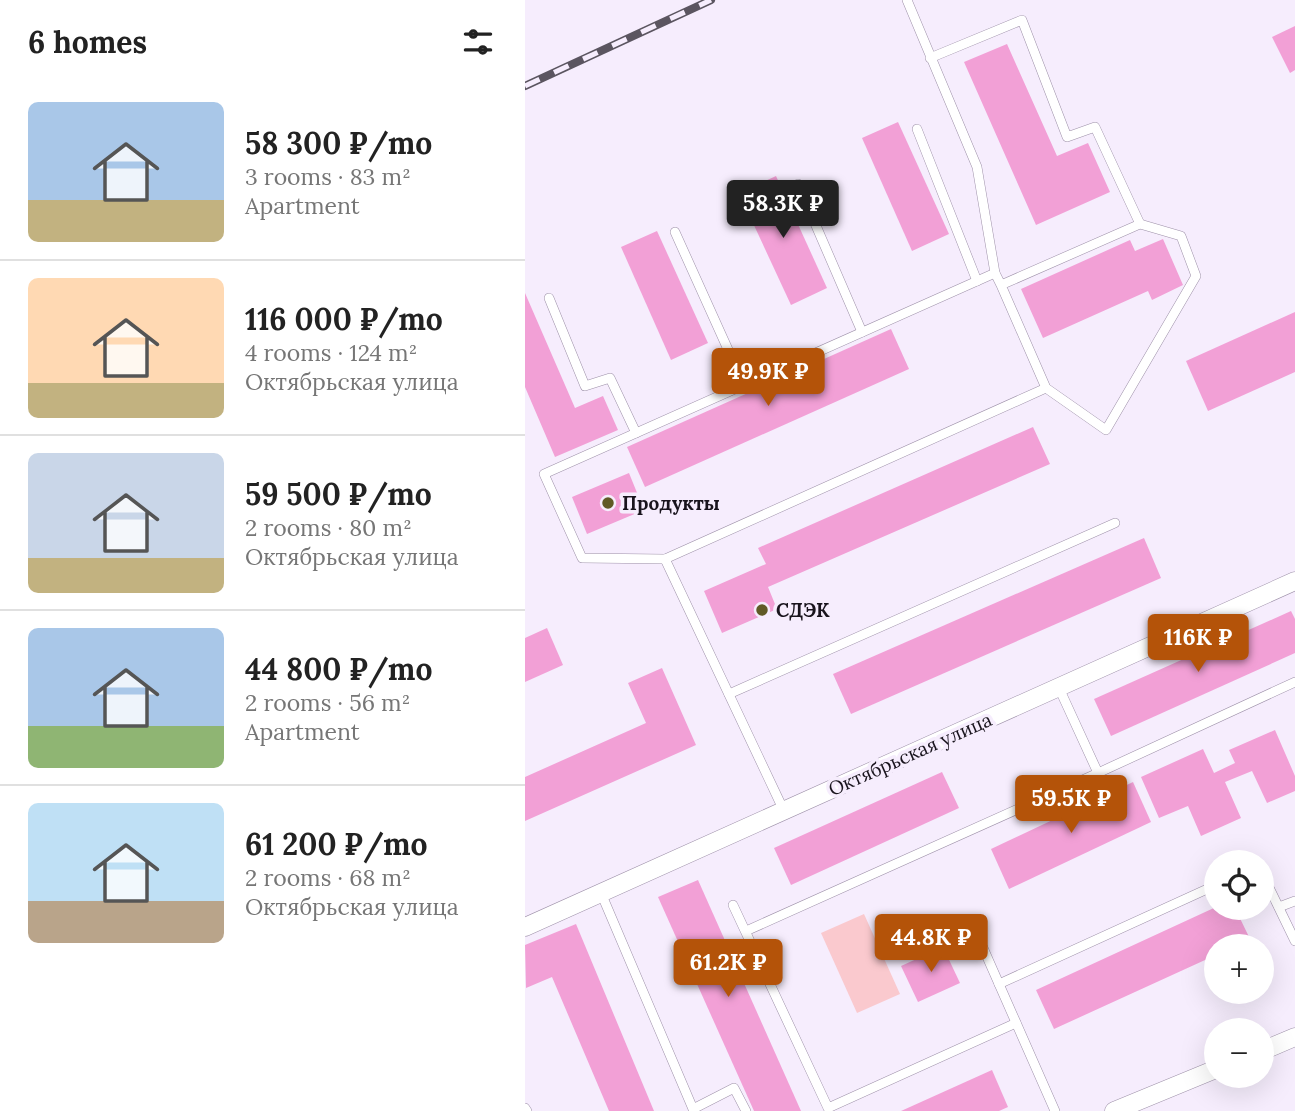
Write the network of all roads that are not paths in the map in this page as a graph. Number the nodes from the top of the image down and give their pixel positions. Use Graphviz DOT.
graph roads {
  1 [pos="907,0"];
  2 [pos="930,58"];
  3 [pos="917,129"];
  4 [pos="797,184"];
  5 [pos="1140,224"];
  6 [pos="675,232"];
  7 [pos="995,272"];
  8 [pos="977,281"];
  9 [pos="1000,285"];
  10 [pos="549,298"];
  11 [pos="862,332"];
  12 [pos="744,385"];
  13 [pos="1046,387"];
  14 [pos="636,433"];
  15 [pos="1115,523"];
  16 [pos="665,559"];
  17 [pos="1295,581"];
  18 [pos="1295,682"];
  19 [pos="1059,688"];
  20 [pos="729,694"];
  21 [pos="1098,773"];
  22 [pos="784,811"];
  23 [pos="1204,891"];
  24 [pos="601,893"];
  25 [pos="1274,898"];
  26 [pos="1295,901"];
  27 [pos="733,905"];
  28 [pos="1279,908"];
  29 [pos="974,925"];
  30 [pos="525,927"];
  31 [pos="746,932"];
  32 [pos="1295,941"];
  33 [pos="999,984"];
  34 [pos="1016,1023"];
  35 [pos="1295,1037"];
  36 [pos="1274,1046"];
  37 [pos="1204,1074"];
  38 [pos="746,1111"];
  39 [pos="1055,1111"];
  40 [pos="1114,1111"];
  1 -- 2 [label="lane"];
  2 -- 5 [label="lane"];
  2 -- 7 [label="lane"];
  3 -- 8 [label="lane"];
  4 -- 11 [label="lane"];
  5 -- 9 [label="lane"];
  5 -- 13 [label="lane"];
  6 -- 12 [label="lane"];
  7 -- 8 [label="lane"];
  7 -- 9 [label="lane"];
  8 -- 11 [label="lane"];
  9 -- 13 [label="lane"];
  10 -- 14 [label="lane"];
  11 -- 12 [label="lane"];
  12 -- 14 [label="lane"];
  13 -- 16 [label="lane"];
  14 -- 16 [label="lane"];
  15 -- 20 [label="lane"];
  16 -- 20 [label="lane"];
  17 -- 19 [label="street, Октябрьская улица"];
  18 -- 21 [label="lane"];
  19 -- 21 [label="lane"];
  19 -- 22 [label="street, Октябрьская улица"];
  20 -- 22 [label="lane"];
  21 -- 31 [label="lane"];
  22 -- 24 [label="street, Октябрьская улица"];
  23 -- 33 [label="lane"];
  24 -- 30 [label="street, Октябрьская улица"];
  24 -- 38 [label="lane"];
  25 -- 28 [label="lane"];
  26 -- 28 [label="lane"];
  27 -- 31 [label="lane"];
  28 -- 32 [label="lane"];
  29 -- 33 [label="lane"];
  31 -- 34 [label="lane"];
  33 -- 34 [label="lane"];
  34 -- 39 [label="lane"];
  35 -- 36 [label="street"];
  37 -- 40 [label="street"];
}
